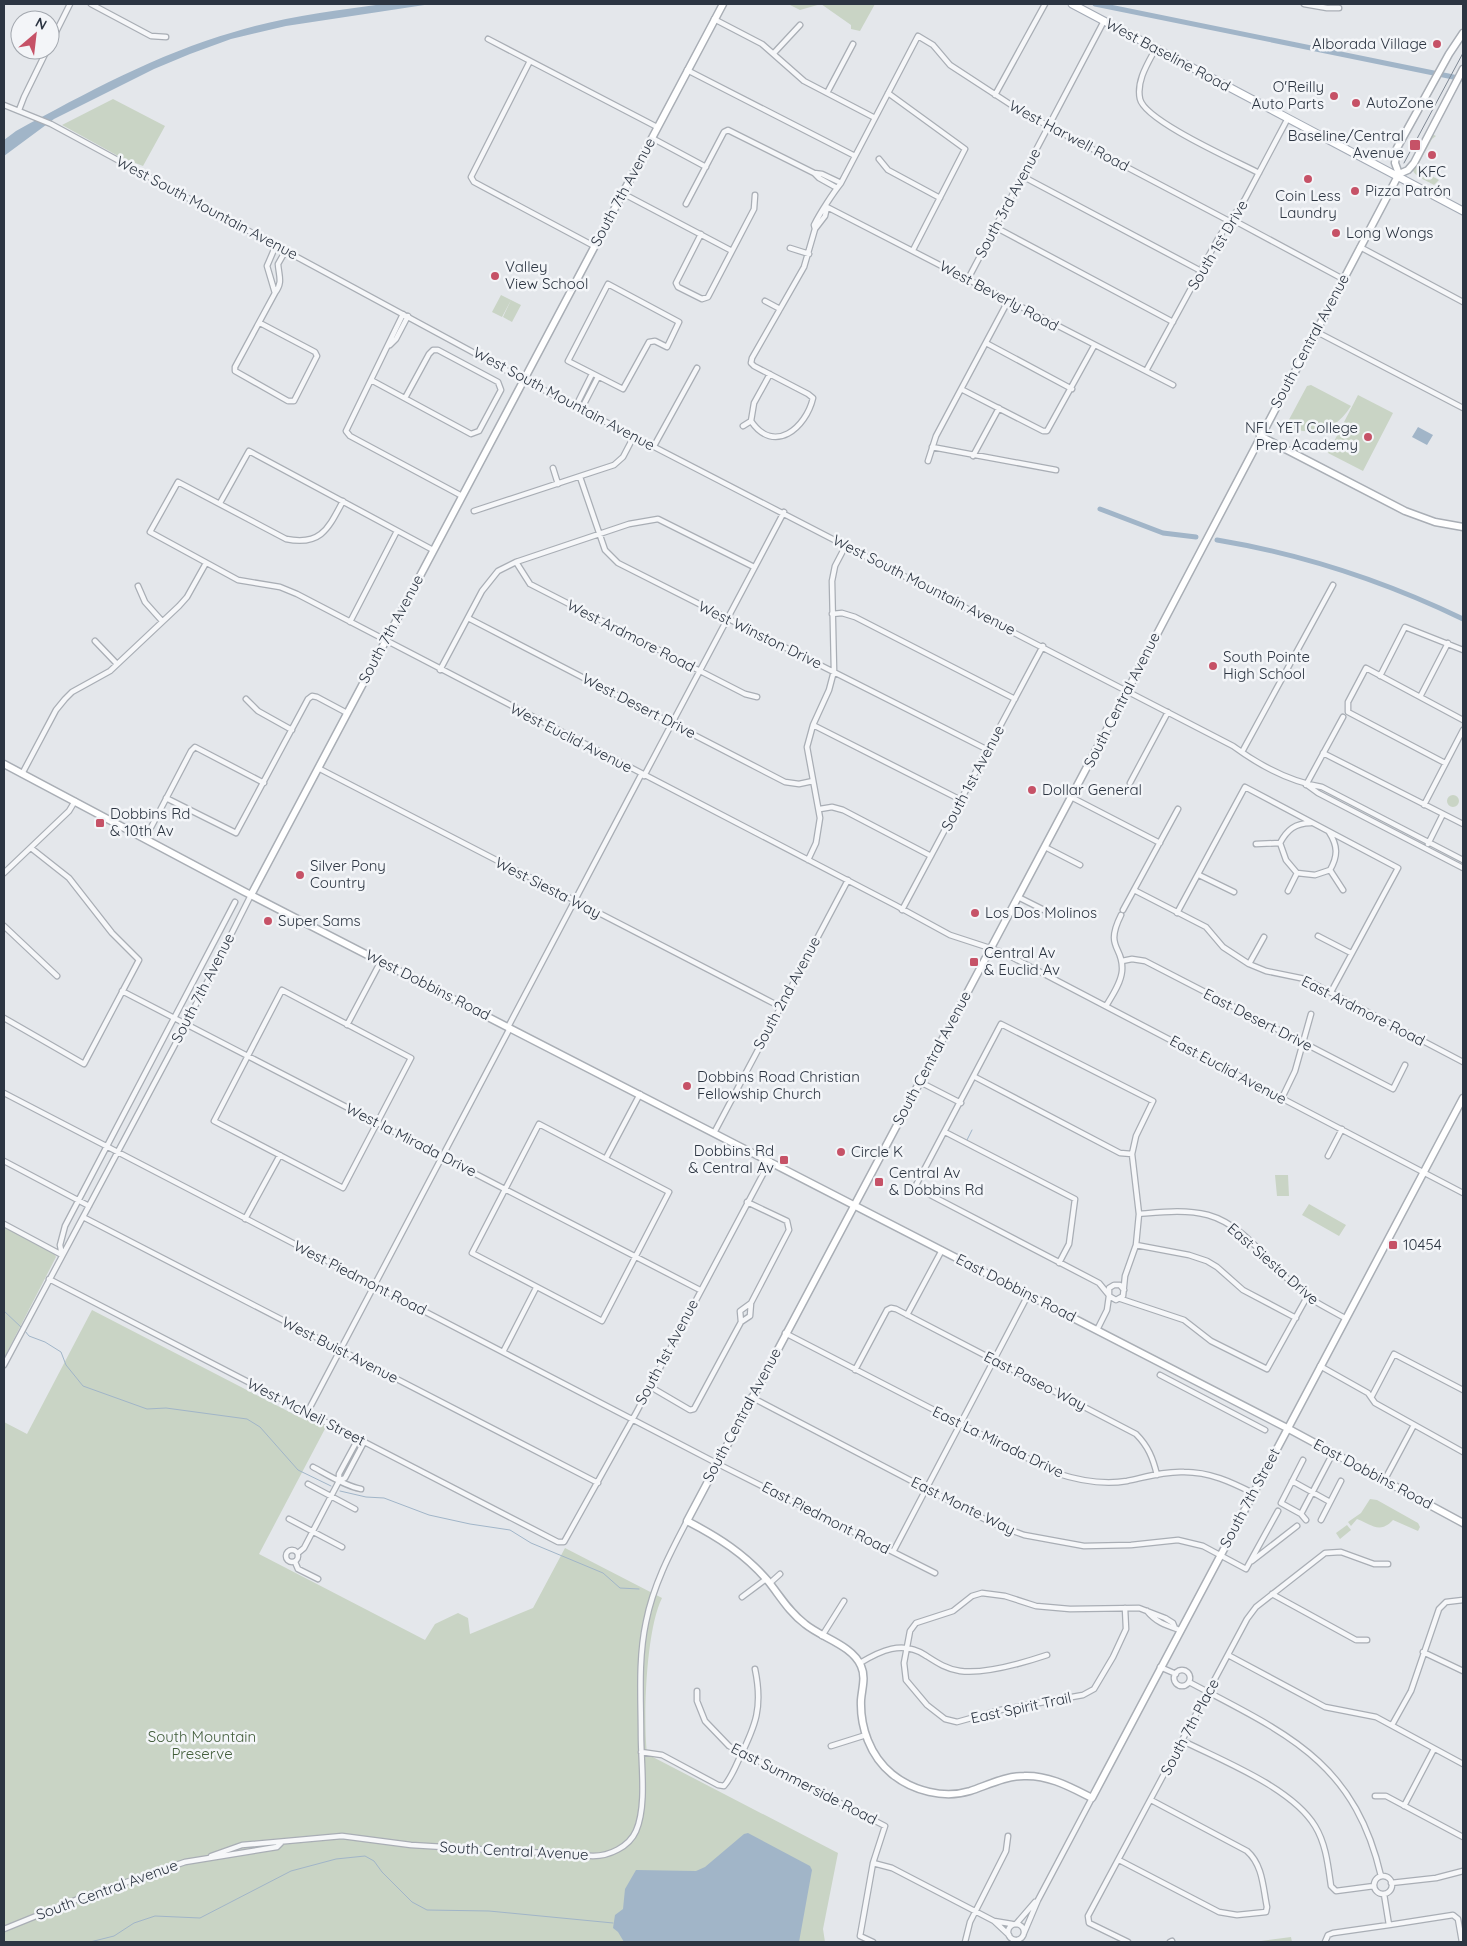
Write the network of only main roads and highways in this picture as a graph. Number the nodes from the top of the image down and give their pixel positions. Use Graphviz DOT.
graph roads {
  1 [pos="723,4"];
  2 [pos="1072,4"];
  3 [pos="1463,33"];
  4 [pos="1462,71"];
  5 [pos="1398,175"];
  6 [pos="1463,211"];
  7 [pos="1260,436"];
  8 [pos="1463,527"];
  9 [pos="4,764"];
  10 [pos="251,895"];
  11 [pos="1463,1098"];
  12 [pos="854,1205"];
  13 [pos="1287,1428"];
  14 [pos="1463,1523"];
  15 [pos="1092,1798"];
  1 -- 10 [label="main road, South 7th Avenue"];
  2 -- 5 [label="main road, West Baseline Road"];
  3 -- 5 [label="main road"];
  4 -- 5 [label="main road, South Central Avenue"];
  5 -- 6 [label="main road, West Baseline Road"];
  5 -- 7 [label="main road, South Central Avenue"];
  7 -- 8 [label="main road"];
  7 -- 12 [label="main road, South Central Avenue"];
  9 -- 10 [label="main road, West Dobbins Road"];
  10 -- 12 [label="main road, West Dobbins Road"];
  11 -- 13 [label="main road, South 7th Street"];
  12 -- 13 [label="main road, East Dobbins Road"];
  12 -- 15 [label="main road, South Central Avenue"];
  13 -- 14 [label="main road, East Dobbins Road"];
  13 -- 15 [label="main road, South 7th Street"];
}
